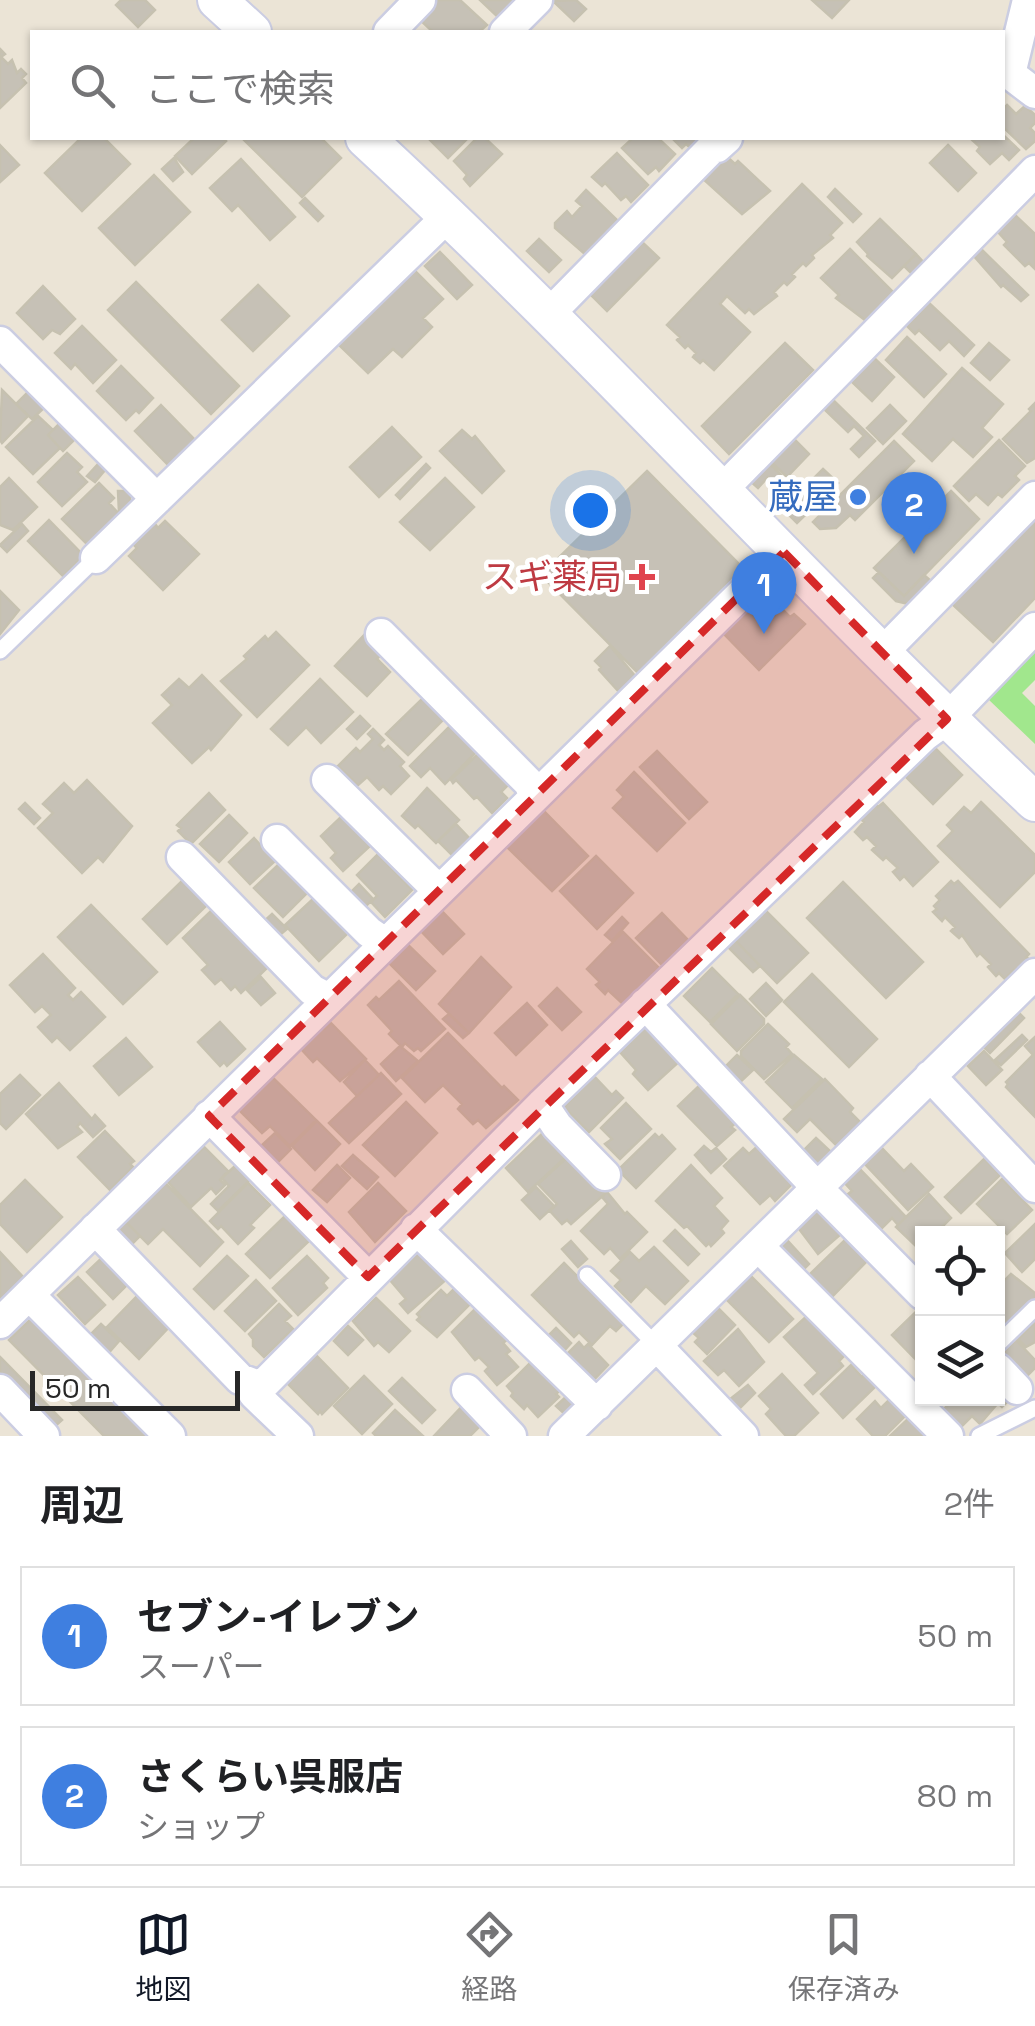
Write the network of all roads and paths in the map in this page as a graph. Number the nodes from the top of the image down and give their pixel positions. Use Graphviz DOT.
graph roads {
  1 [pos="218,0"];
  2 [pos="420,0"];
  3 [pos="537,0"];
  4 [pos="1028,0"];
  5 [pos="250,30"];
  6 [pos="391,30"];
  7 [pos="508,30"];
  8 [pos="1035,94"];
  9 [pos="725,140"];
  10 [pos="385,144"];
  11 [pos="1035,171"];
  12 [pos="448,216"];
  13 [pos="548,315"];
  14 [pos="0,342"];
  15 [pos="722,490"];
  16 [pos="1035,497"];
  17 [pos="157,499"];
  18 [pos="784,552"];
  19 [pos="96,558"];
  20 [pos="1035,628"];
  21 [pos="381,634"];
  22 [pos="0,652"];
  23 [pos="883,652"];
  24 [pos="947,718"];
  25 [pos="327,780"];
  26 [pos="535,796"];
  27 [pos="1035,802"];
  28 [pos="277,840"];
  29 [pos="182,857"];
  30 [pos="441,888"];
  31 [pos="385,942"];
  32 [pos="1035,974"];
  33 [pos="328,998"];
  34 [pos="645,1004"];
  35 [pos="930,1076"];
  36 [pos="542,1104"];
  37 [pos="209,1116"];
  38 [pos="605,1175"];
  39 [pos="818,1186"];
  40 [pos="1035,1187"];
  41 [pos="95,1229"];
  42 [pos="416,1229"];
  43 [pos="758,1246"];
  44 [pos="587,1275"];
  45 [pos="368,1277"];
  46 [pos="915,1287"];
  47 [pos="29,1295"];
  48 [pos="1035,1308"];
  49 [pos="0,1324"];
  50 [pos="1005,1337"];
  51 [pos="657,1346"];
  52 [pos="260,1387"];
  53 [pos="1017,1389"];
  54 [pos="0,1390"];
  55 [pos="467,1390"];
  56 [pos="598,1404"];
  57 [pos="44,1436"];
  58 [pos="170,1436"];
  59 [pos="298,1436"];
  60 [pos="511,1436"];
  61 [pos="564,1436"];
  62 [pos="743,1436"];
  63 [pos="948,1436"];
  64 [pos="979,1436"];
  1 -- 5 [label="street"];
  2 -- 6 [label="street"];
  3 -- 7 [label="street"];
  4 -- 8 [label="street"];
  9 -- 13 [label="street"];
  10 -- 12 [label="street"];
  11 -- 15 [label="street"];
  12 -- 13 [label="street"];
  12 -- 17 [label="street"];
  13 -- 15 [label="street"];
  14 -- 17 [label="street"];
  15 -- 18 [label="street"];
  16 -- 23 [label="street"];
  17 -- 19 [label="street"];
  18 -- 23 [label="street"];
  18 -- 26 [label="street"];
  19 -- 22 [label="lane"];
  20 -- 24 [label="street"];
  21 -- 26 [label="street"];
  23 -- 24 [label="street"];
  24 -- 27 [label="street"];
  24 -- 34 [label="street"];
  25 -- 30 [label="street"];
  26 -- 30 [label="street"];
  28 -- 31 [label="street"];
  29 -- 33 [label="street"];
  30 -- 31 [label="street"];
  31 -- 33 [label="street"];
  32 -- 35 [label="street"];
  33 -- 37 [label="street"];
  34 -- 36 [label="street"];
  34 -- 39 [label="street"];
  35 -- 39 [label="street"];
  35 -- 40 [label="street"];
  36 -- 38 [label="street"];
  36 -- 42 [label="street"];
  37 -- 41 [label="street"];
  37 -- 45 [label="street"];
  39 -- 43 [label="street"];
  39 -- 46 [label="street"];
  41 -- 47 [label="street"];
  41 -- 52 [label="street"];
  42 -- 45 [label="street"];
  42 -- 56 [label="street"];
  43 -- 51 [label="street"];
  43 -- 63 [label="street"];
  44 -- 51 [label="lane"];
  45 -- 52 [label="street"];
  47 -- 49 [label="street"];
  47 -- 58 [label="street"];
  48 -- 50 [label="lane"];
  51 -- 56 [label="street"];
  51 -- 62 [label="street"];
  52 -- 59 [label="street"];
  53 -- 64 [label="lane"];
  54 -- 57 [label="street"];
  55 -- 60 [label="street"];
  56 -- 61 [label="street"];
}
